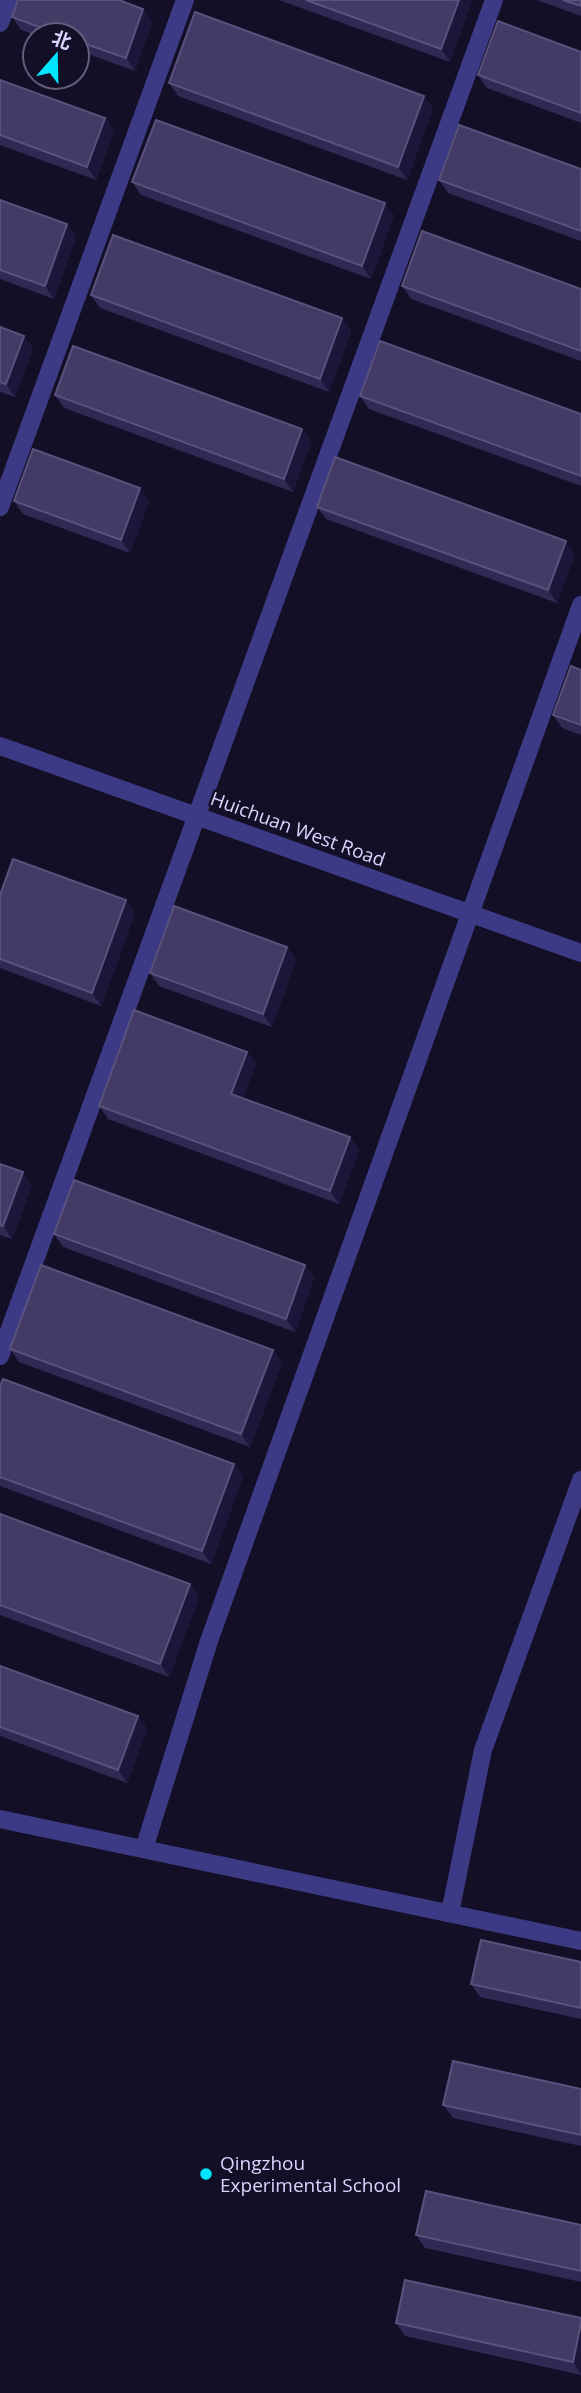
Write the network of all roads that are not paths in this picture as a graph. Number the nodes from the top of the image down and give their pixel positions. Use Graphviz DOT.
graph roads {
  1 [pos="9,0"];
  2 [pos="185,0"];
  3 [pos="494,0"];
  4 [pos="0,23"];
  5 [pos="0,507"];
  6 [pos="581,605"];
  7 [pos="0,746"];
  8 [pos="197,816"];
  9 [pos="470,913"];
  10 [pos="581,953"];
  11 [pos="0,1356"];
  12 [pos="581,1480"];
  13 [pos="0,1819"];
  14 [pos="144,1849"];
  15 [pos="450,1913"];
  16 [pos="581,1941"];
  1 -- 4 [label="street"];
  2 -- 5 [label="street"];
  3 -- 8 [label="street"];
  6 -- 9 [label="street"];
  7 -- 8 [label="street, Huichuan West Road"];
  8 -- 9 [label="street, Huichuan West Road"];
  8 -- 11 [label="street"];
  9 -- 10 [label="street, Huichuan West Road"];
  9 -- 14 [label="street"];
  12 -- 15 [label="street"];
  13 -- 14 [label="street"];
  14 -- 15 [label="street"];
  15 -- 16 [label="street"];
}
